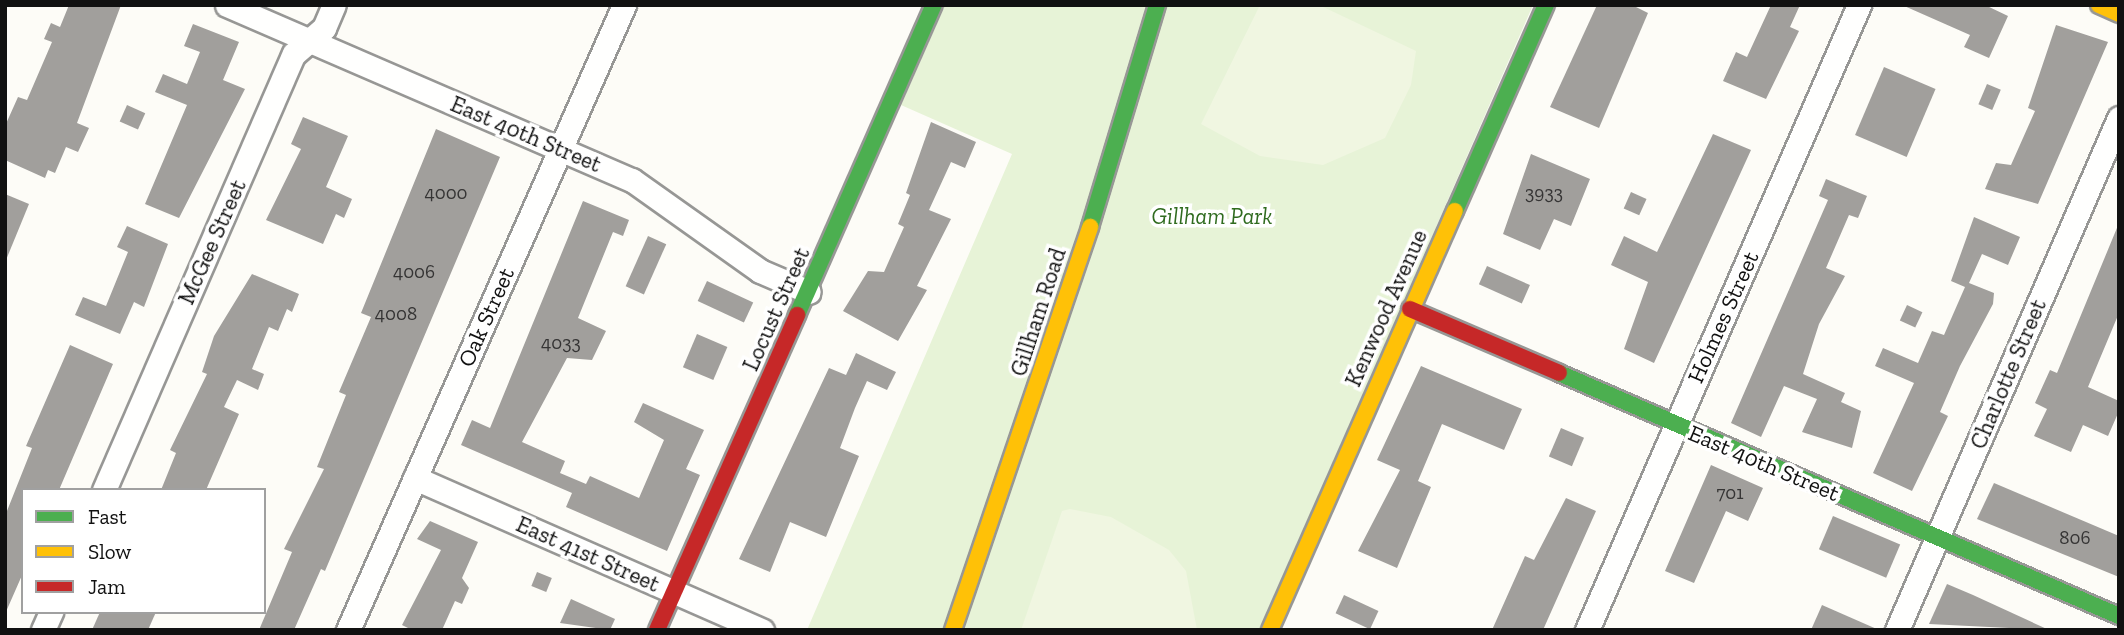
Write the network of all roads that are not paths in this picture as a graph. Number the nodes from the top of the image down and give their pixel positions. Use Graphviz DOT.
graph roads {
  1 [pos="227,5"];
  2 [pos="334,5"];
  3 [pos="624,5"];
  4 [pos="934,5"];
  5 [pos="1157,5"];
  6 [pos="1546,5"];
  7 [pos="1859,5"];
  8 [pos="2099,5"];
  9 [pos="2119,14"];
  10 [pos="310,41"];
  11 [pos="2119,118"];
  12 [pos="561,149"];
  13 [pos="809,292"];
  14 [pos="1410,309"];
  15 [pos="1676,425"];
  16 [pos="415,478"];
  17 [pos="105,488"];
  18 [pos="1937,538"];
  19 [pos="674,592"];
  20 [pos="50,614"];
  21 [pos="2119,617"];
  22 [pos="43,630"];
  23 [pos="348,630"];
  24 [pos="657,630"];
  25 [pos="762,630"];
  26 [pos="953,630"];
  27 [pos="1270,630"];
  28 [pos="1587,630"];
  29 [pos="1897,630"];
  1 -- 10 [label="street, East 40th Street"];
  2 -- 10 [label="street, McGee Street"];
  3 -- 12 [label="street, Oak Street"];
  4 -- 13 [label="street, Locust Street"];
  5 -- 26 [label="street, Gillham Road"];
  6 -- 14 [label="street, Kenwood Avenue"];
  7 -- 15 [label="street, Holmes Street"];
  8 -- 9 [label="street"];
  10 -- 12 [label="street, East 40th Street"];
  10 -- 17 [label="street, McGee Street"];
  11 -- 18 [label="street, Charlotte Street"];
  12 -- 13 [label="street, East 40th Street"];
  12 -- 16 [label="street, Oak Street"];
  13 -- 19 [label="street, Locust Street"];
  14 -- 15 [label="street, East 40th Street"];
  14 -- 27 [label="street, Kenwood Avenue"];
  15 -- 18 [label="street, East 40th Street"];
  15 -- 28 [label="street, Holmes Street"];
  16 -- 19 [label="street, East 41st Street"];
  16 -- 23 [label="street, Oak Street"];
  18 -- 21 [label="street, East 40th Street"];
  18 -- 29 [label="street, Charlotte Street"];
  19 -- 24 [label="street, Locust Street"];
  19 -- 25 [label="street, East 41st Street"];
  20 -- 22 [label="street"];
}
